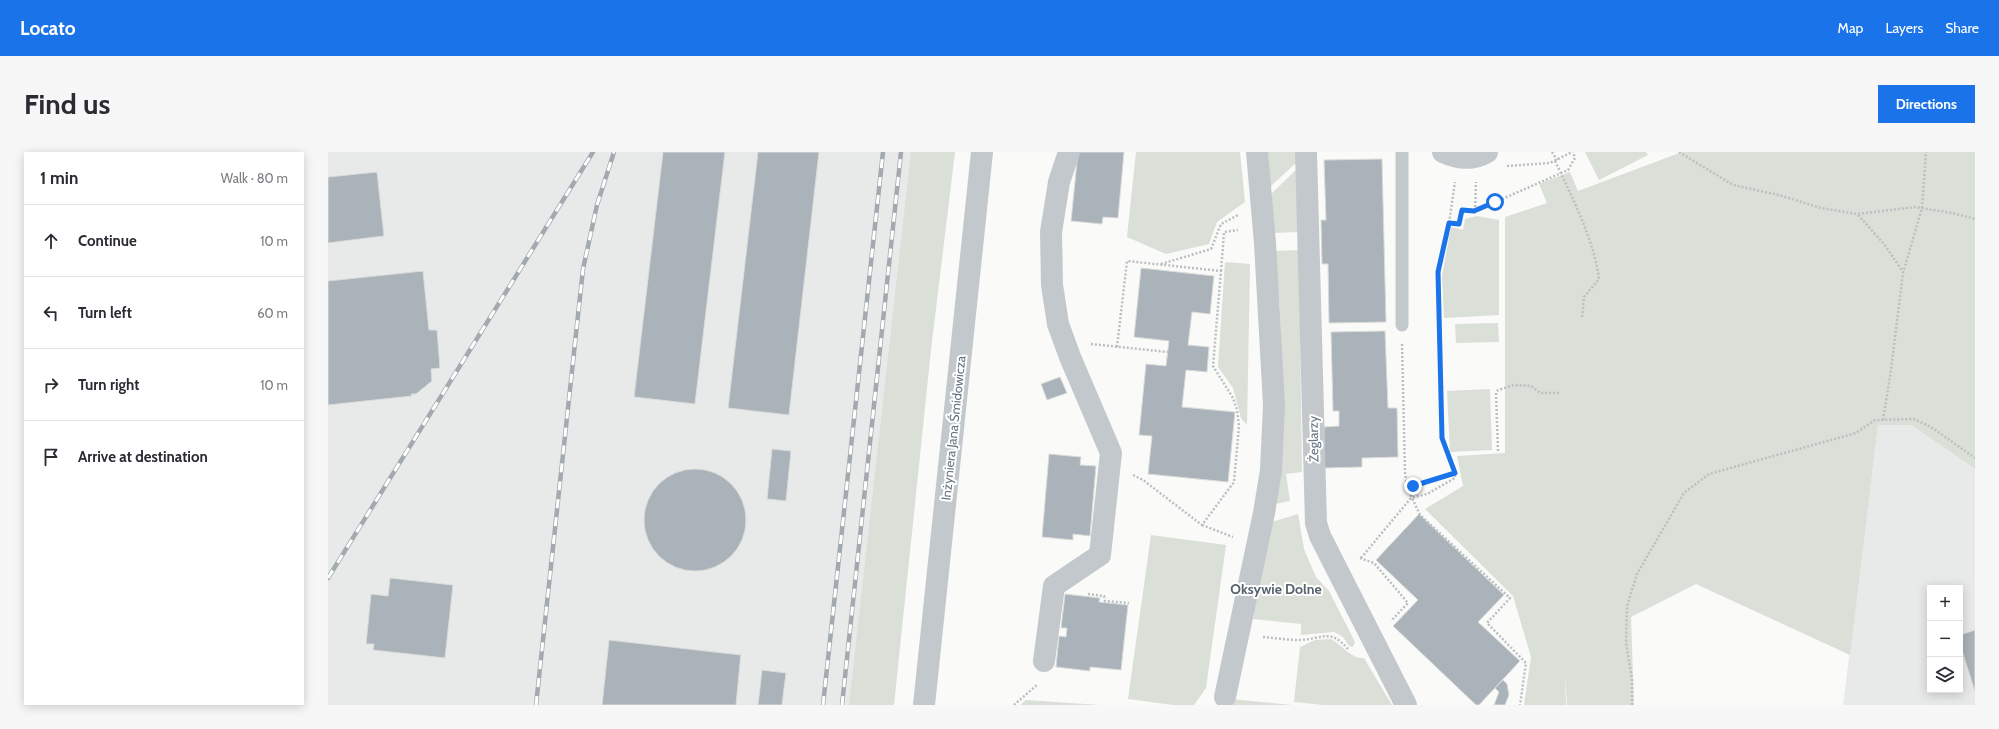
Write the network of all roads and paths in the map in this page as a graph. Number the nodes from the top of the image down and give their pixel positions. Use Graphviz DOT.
graph roads {
  1 [pos="982,152"];
  2 [pos="1069,152"];
  3 [pos="1257,152"];
  4 [pos="1306,152"];
  5 [pos="1402,152"];
  6 [pos="1443,152"];
  7 [pos="1487,152"];
  8 [pos="1552,152"];
  9 [pos="1572,152"];
  10 [pos="1679,152"];
  11 [pos="1926,152"];
  12 [pos="1555,161"];
  13 [pos="1560,173"];
  14 [pos="1477,174"];
  15 [pos="1455,181"];
  16 [pos="1922,208"];
  17 [pos="1474,211"];
  18 [pos="1243,212"];
  19 [pos="1858,214"];
  20 [pos="1975,218"];
  21 [pos="1449,223"];
  22 [pos="1244,230"];
  23 [pos="1160,264"];
  24 [pos="1220,271"];
  25 [pos="1903,273"];
  26 [pos="1582,317"];
  27 [pos="1402,325"];
  28 [pos="1088,344"];
  29 [pos="1117,347"];
  30 [pos="1168,352"];
  31 [pos="1561,393"];
  32 [pos="1882,420"];
  33 [pos="1498,451"];
  34 [pos="1975,458"];
  35 [pos="1455,473"];
  36 [pos="1143,480"];
  37 [pos="1407,487"];
  38 [pos="1411,498"];
  39 [pos="1202,525"];
  40 [pos="1237,539"];
  41 [pos="1355,557"];
  42 [pos="1361,558"];
  43 [pos="1105,601"];
  44 [pos="1129,603"];
  45 [pos="1388,625"];
  46 [pos="1238,635"];
  47 [pos="1044,661"];
  48 [pos="1386,665"];
  49 [pos="1030,692"];
  50 [pos="1225,696"];
  51 [pos="924,705"];
  52 [pos="1014,705"];
  53 [pos="1406,705"];
  54 [pos="1520,705"];
  55 [pos="1632,705"];
  1 -- 51 [label="street, Inżyniera Jana Śmidowicza"];
  2 -- 47 [label="street"];
  3 -- 46 [label="street"];
  4 -- 48 [label="street, Żeglarzy"];
  5 -- 27 [label="lane"];
  6 -- 7 [label="street"];
  8 -- 9 [label="path"];
  9 -- 13 [label="path"];
  10 -- 19 [label="path"];
  11 -- 16 [label="path"];
  12 -- 13 [label="path"];
  13 -- 17 [label="path"];
  13 -- 26 [label="path"];
  14 -- 17 [label="path"];
  15 -- 21 [label="path"];
  16 -- 19 [label="path"];
  16 -- 20 [label="path"];
  16 -- 25 [label="path"];
  17 -- 21 [label="path"];
  18 -- 23 [label="path"];
  19 -- 25 [label="path"];
  21 -- 35 [label="path"];
  22 -- 24 [label="path"];
  23 -- 24 [label="path"];
  23 -- 29 [label="path"];
  24 -- 39 [label="path"];
  25 -- 32 [label="path"];
  27 -- 37 [label="path"];
  28 -- 29 [label="path"];
  29 -- 30 [label="path"];
  31 -- 33 [label="path"];
  32 -- 34 [label="path"];
  32 -- 55 [label="path"];
  35 -- 37 [label="path"];
  35 -- 38 [label="path"];
  36 -- 39 [label="path"];
  37 -- 38 [label="path"];
  38 -- 42 [label="path"];
  38 -- 54 [label="path"];
  39 -- 40 [label="path"];
  41 -- 42 [label="path"];
  42 -- 45 [label="path"];
  43 -- 44 [label="path"];
  46 -- 48 [label="path"];
  46 -- 50 [label="street"];
  48 -- 53 [label="street, Żeglarzy"];
  49 -- 52 [label="path"];
}
